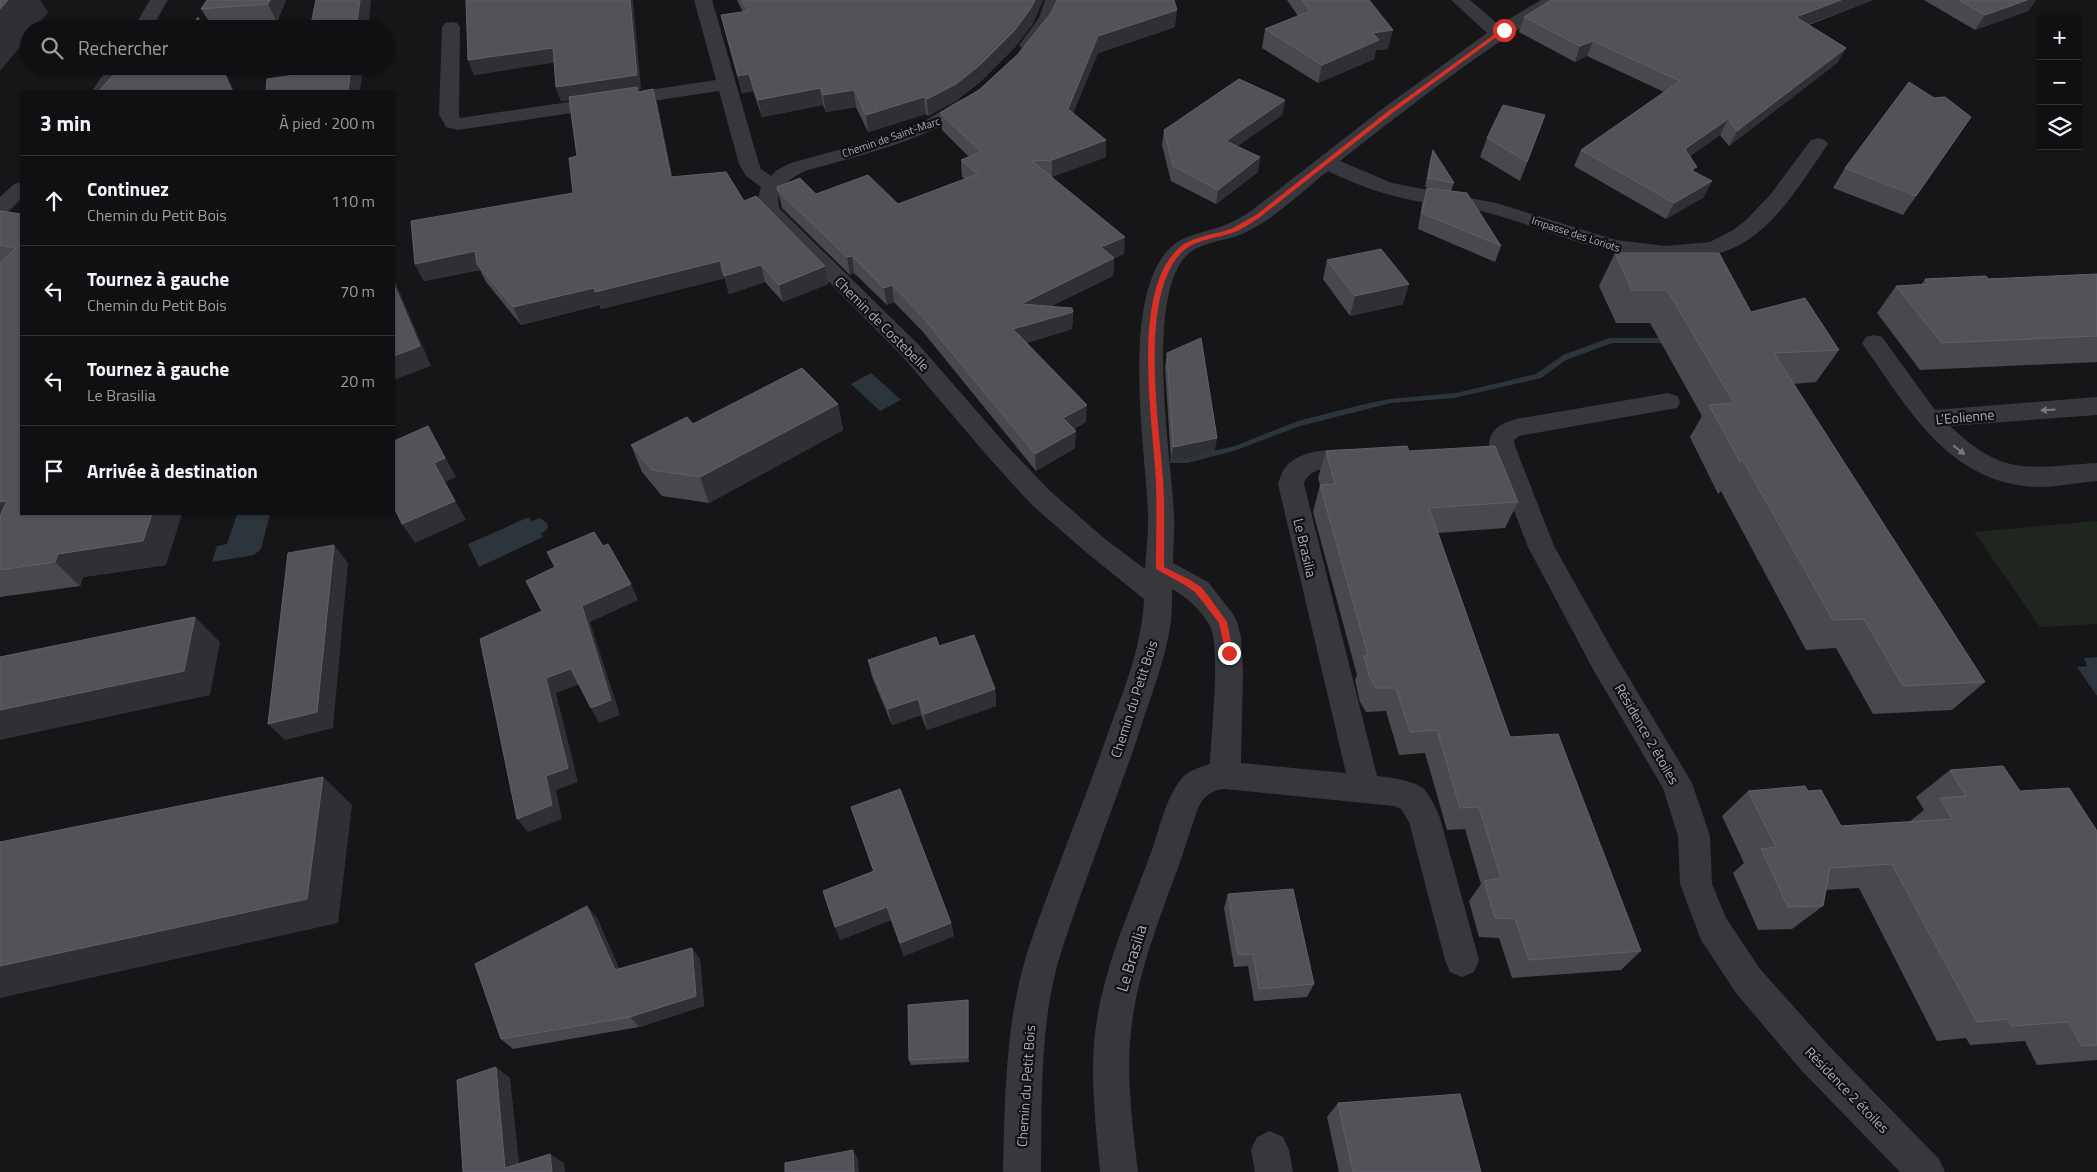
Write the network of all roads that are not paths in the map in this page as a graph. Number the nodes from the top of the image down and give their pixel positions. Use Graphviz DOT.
graph roads {
  1 [pos="159,0"];
  2 [pos="703,0"];
  3 [pos="1054,0"];
  4 [pos="1460,0"];
  5 [pos="1553,0"];
  6 [pos="147,20"];
  7 [pos="451,27"];
  8 [pos="1498,34"];
  9 [pos="1016,59"];
  10 [pos="112,75"];
  11 [pos="726,84"];
  12 [pos="986,89"];
  13 [pos="102,90"];
  14 [pos="1818,144"];
  15 [pos="1326,162"];
  16 [pos="772,186"];
  17 [pos="20,189"];
  18 [pos="0,209"];
  19 [pos="1874,343"];
  20 [pos="1668,402"];
  21 [pos="2097,406"];
  22 [pos="1929,419"];
  23 [pos="1389,457"];
  24 [pos="2097,472"];
  25 [pos="1159,582"];
  26 [pos="1225,775"];
  27 [pos="1365,789"];
  28 [pos="1462,960"];
  29 [pos="1022,1172"];
  30 [pos="1118,1172"];
  31 [pos="1926,1172"];
  1 -- 6 [label="street"];
  2 -- 11 [label="street"];
  3 -- 9 [label="street"];
  4 -- 8 [label="street"];
  5 -- 8 [label="street, Chemin du Petit Bois"];
  7 -- 11 [label="street"];
  8 -- 15 [label="street, Chemin du Petit Bois"];
  10 -- 13 [label="street"];
  11 -- 16 [label="street"];
  12 -- 16 [label="street, Chemin de Saint-Marc"];
  14 -- 15 [label="street, Impasse des Loriots"];
  15 -- 25 [label="street, Chemin du Petit Bois"];
  16 -- 25 [label="street, Chemin de Costebelle"];
  17 -- 18 [label="street"];
  19 -- 22 [label="street"];
  20 -- 31 [label="street, Résidence 2 étoiles"];
  21 -- 22 [label="street, L’Eolienne, one-way"];
  22 -- 24 [label="street, L’Eolienne, one-way"];
  23 -- 27 [label="street, Le Brasilia"];
  25 -- 26 [label="street"];
  25 -- 29 [label="street, Chemin du Petit Bois"];
  26 -- 27 [label="street, Le Brasilia"];
  26 -- 30 [label="street, Le Brasilia"];
  27 -- 28 [label="street, Le Brasilia"];
}
